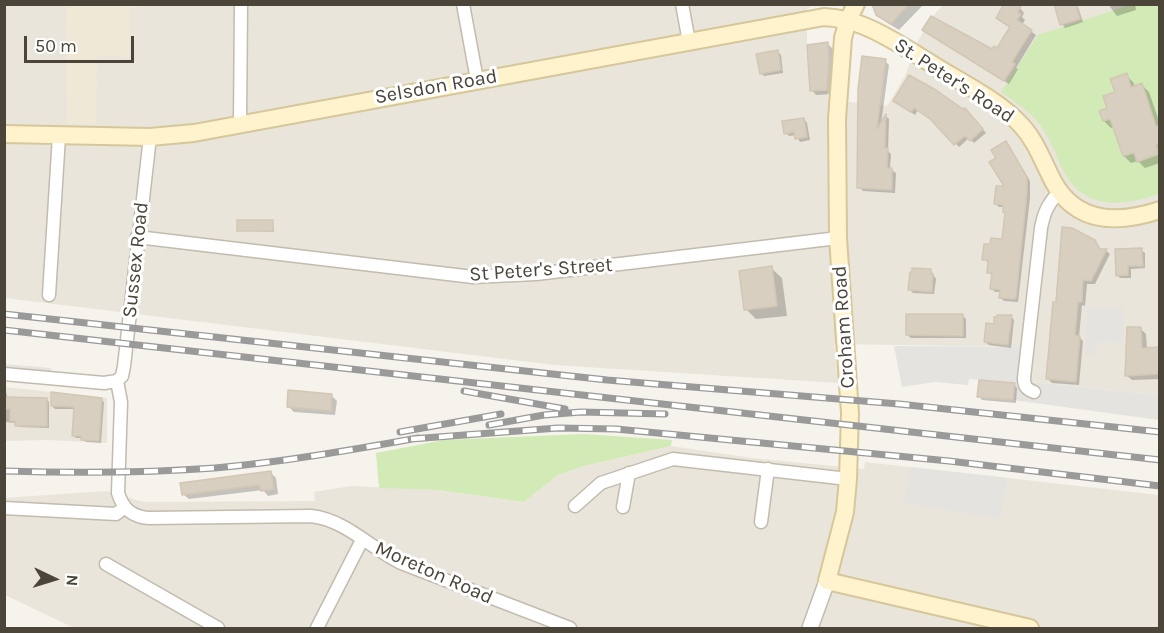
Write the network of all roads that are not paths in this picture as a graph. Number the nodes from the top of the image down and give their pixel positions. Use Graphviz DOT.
graph roads {
  1 [pos="241,4"];
  2 [pos="463,4"];
  3 [pos="682,4"];
  4 [pos="856,4"];
  5 [pos="848,20"];
  6 [pos="688,42"];
  7 [pos="477,80"];
  8 [pos="240,123"];
  9 [pos="4,134"];
  10 [pos="59,136"];
  11 [pos="150,137"];
  12 [pos="1059,192"];
  13 [pos="1160,210"];
  14 [pos="137,237"];
  15 [pos="838,238"];
  16 [pos="49,295"];
  17 [pos="4,374"];
  18 [pos="117,381"];
  19 [pos="1034,392"];
  20 [pos="768,469"];
  21 [pos="629,473"];
  22 [pos="848,479"];
  23 [pos="575,506"];
  24 [pos="125,507"];
  25 [pos="624,507"];
  26 [pos="4,508"];
  27 [pos="761,522"];
  28 [pos="362,540"];
  29 [pos="106,564"];
  30 [pos="826,581"];
  31 [pos="218,628"];
  32 [pos="317,628"];
  33 [pos="570,628"];
  34 [pos="810,628"];
  35 [pos="1030,628"];
  1 -- 8 [label="street"];
  2 -- 7 [label="street"];
  3 -- 6 [label="street"];
  4 -- 5 [label="main road"];
  5 -- 6 [label="main road, Selsdon Road"];
  5 -- 12 [label="main road, St. Peter's Road"];
  5 -- 15 [label="main road, Croham Road"];
  6 -- 7 [label="main road, Selsdon Road"];
  7 -- 8 [label="main road, Selsdon Road"];
  8 -- 11 [label="main road, Selsdon Road"];
  9 -- 10 [label="main road, Selsdon Road"];
  10 -- 11 [label="main road, Selsdon Road"];
  10 -- 16 [label="street"];
  11 -- 14 [label="street, Sussex Road"];
  12 -- 13 [label="main road, St. Peter's Road"];
  12 -- 19 [label="street"];
  14 -- 15 [label="street, St Peter's Street"];
  14 -- 18 [label="street, Sussex Road"];
  15 -- 22 [label="main road, Croham Road"];
  17 -- 18 [label="street"];
  18 -- 24 [label="street, Sussex Road"];
  20 -- 21 [label="street"];
  20 -- 22 [label="street"];
  20 -- 27 [label="street"];
  21 -- 23 [label="street"];
  21 -- 25 [label="street"];
  22 -- 30 [label="main road, Croham Road"];
  24 -- 26 [label="street"];
  24 -- 28 [label="street, Moreton Road"];
  28 -- 32 [label="street"];
  28 -- 33 [label="street, Moreton Road"];
  29 -- 31 [label="street"];
  30 -- 34 [label="street, Croham Road"];
  30 -- 35 [label="main road"];
}
